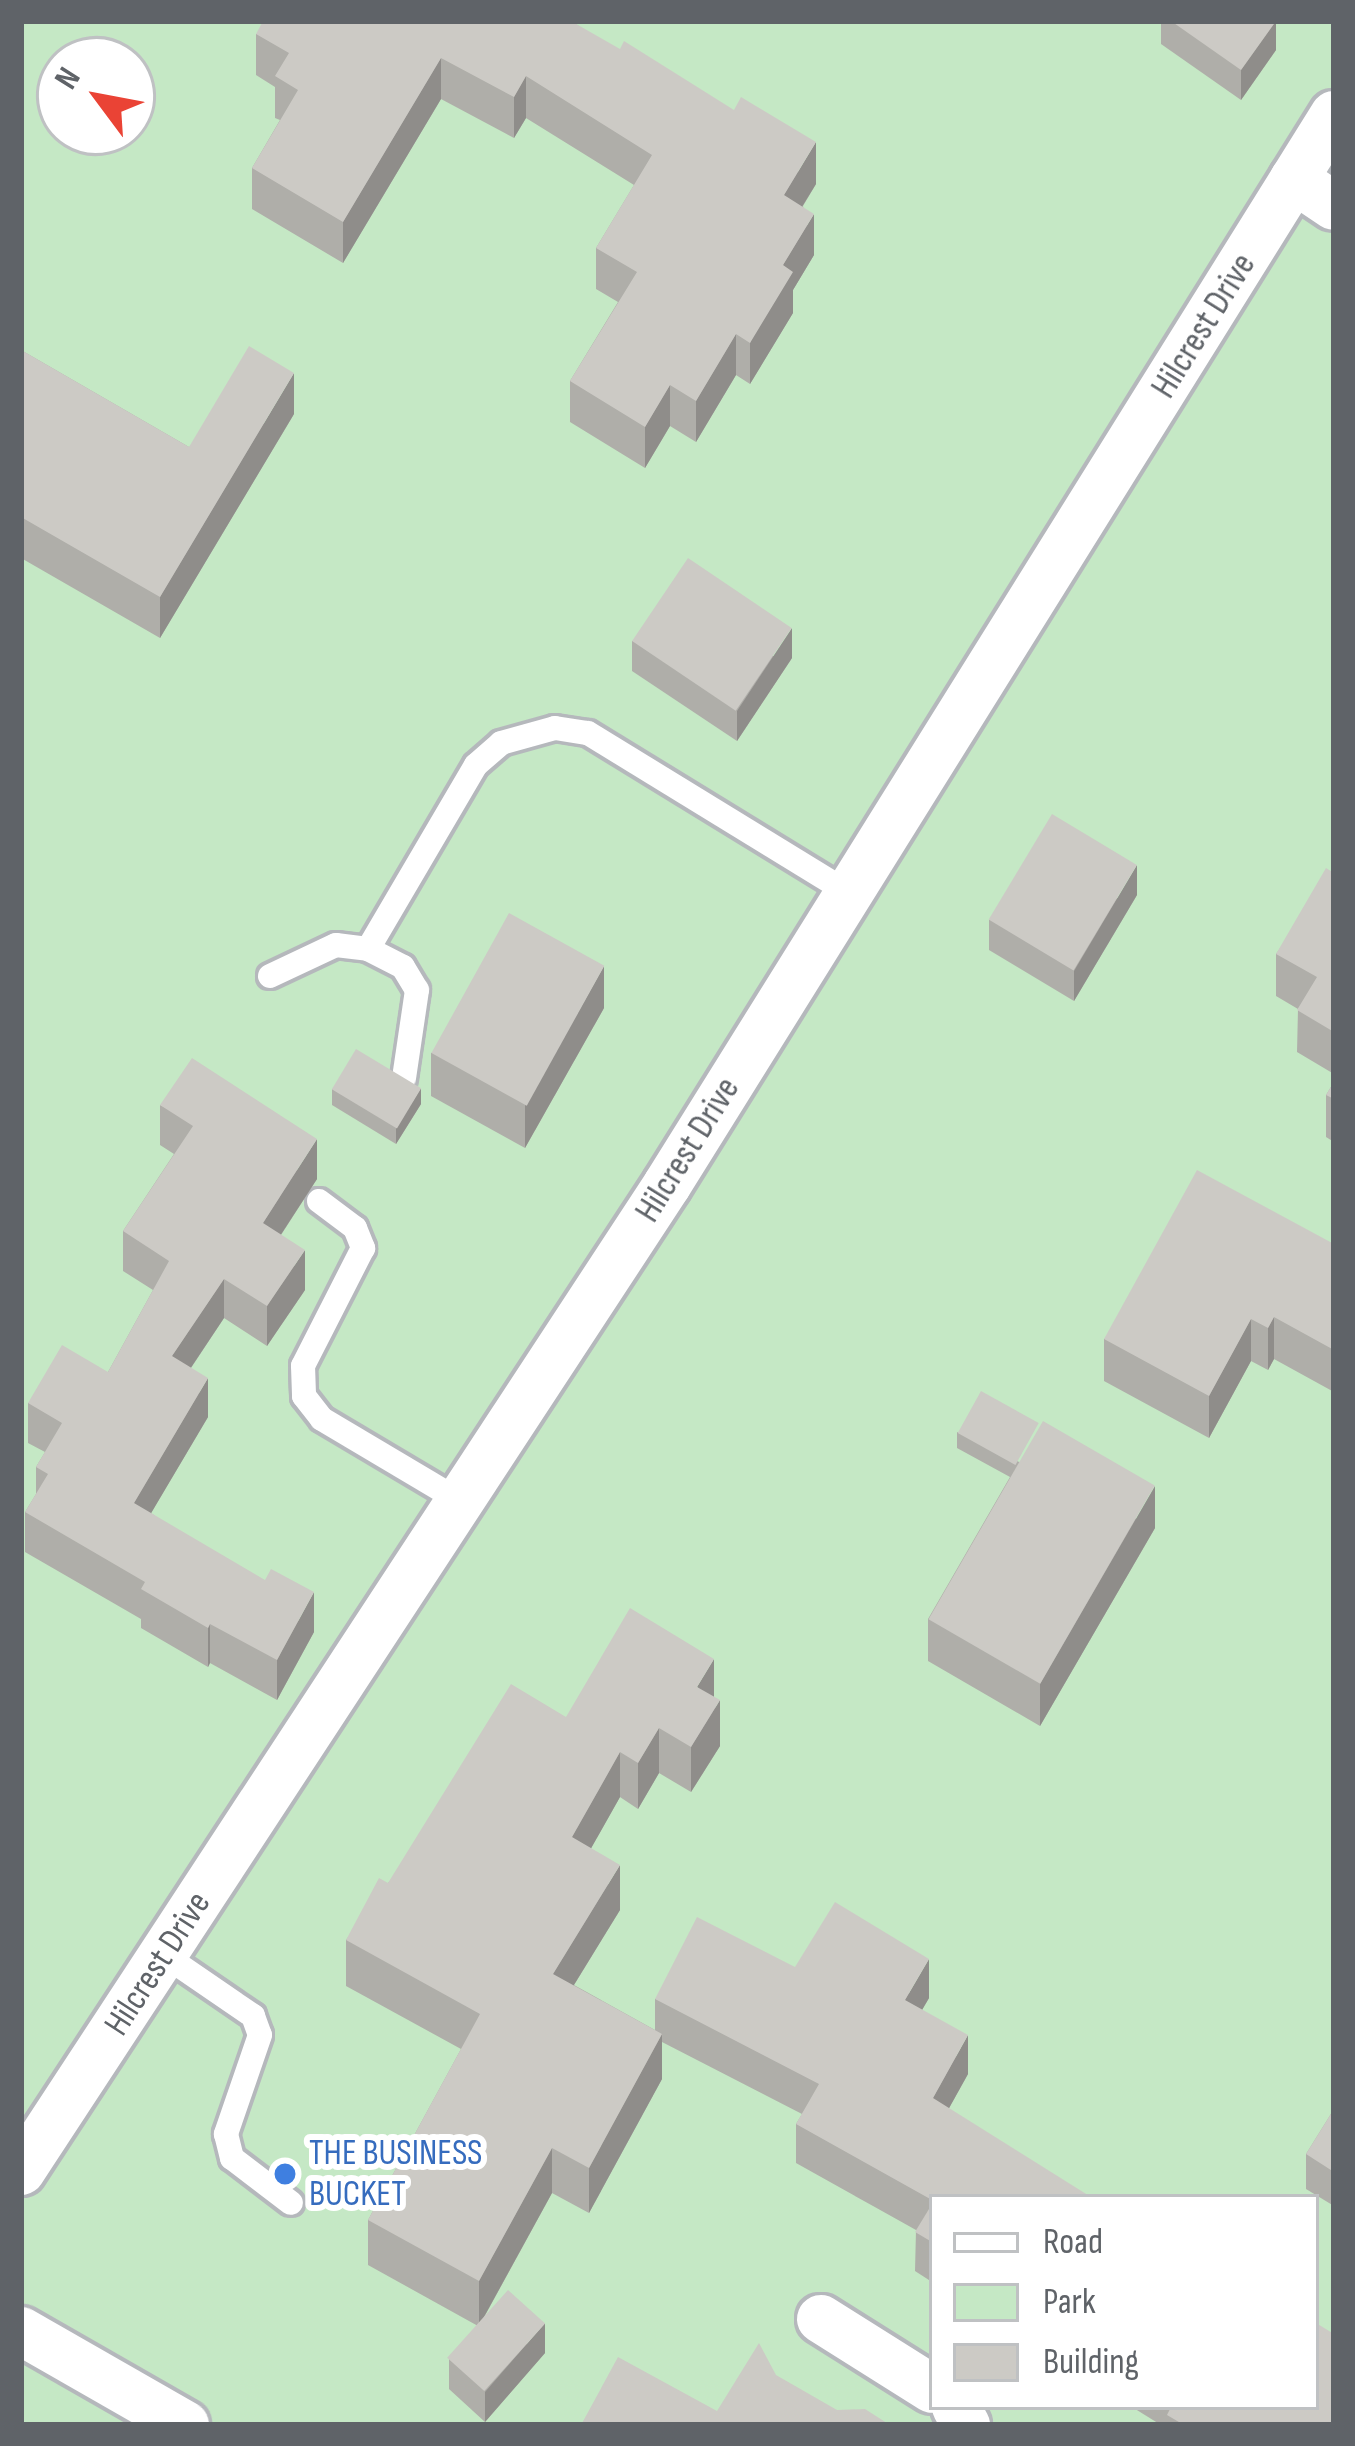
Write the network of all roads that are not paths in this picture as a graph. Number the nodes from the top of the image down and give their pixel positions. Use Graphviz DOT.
graph roads {
  1 [pos="1334,115"];
  2 [pos="1294,179"];
  3 [pos="1334,206"];
  4 [pos="850,893"];
  5 [pos="368,949"];
  6 [pos="270,976"];
  7 [pos="404,1078"];
  8 [pos="319,1201"];
  9 [pos="460,1501"];
  10 [pos="164,1955"];
  11 [pos="21,2171"];
  12 [pos="291,2204"];
  13 [pos="820,2320"];
  14 [pos="21,2331"];
  15 [pos="929,2387"];
  16 [pos="185,2425"];
  1 -- 2 [label="street, Hilcrest Drive"];
  2 -- 3 [label="street"];
  2 -- 4 [label="street, Hilcrest Drive"];
  4 -- 5 [label="lane"];
  4 -- 9 [label="street, Hilcrest Drive"];
  5 -- 6 [label="lane"];
  5 -- 7 [label="lane"];
  8 -- 9 [label="lane"];
  9 -- 10 [label="street, Hilcrest Drive"];
  10 -- 11 [label="street, Hilcrest Drive"];
  10 -- 12 [label="lane"];
  13 -- 15 [label="street"];
  14 -- 16 [label="street"];
}
